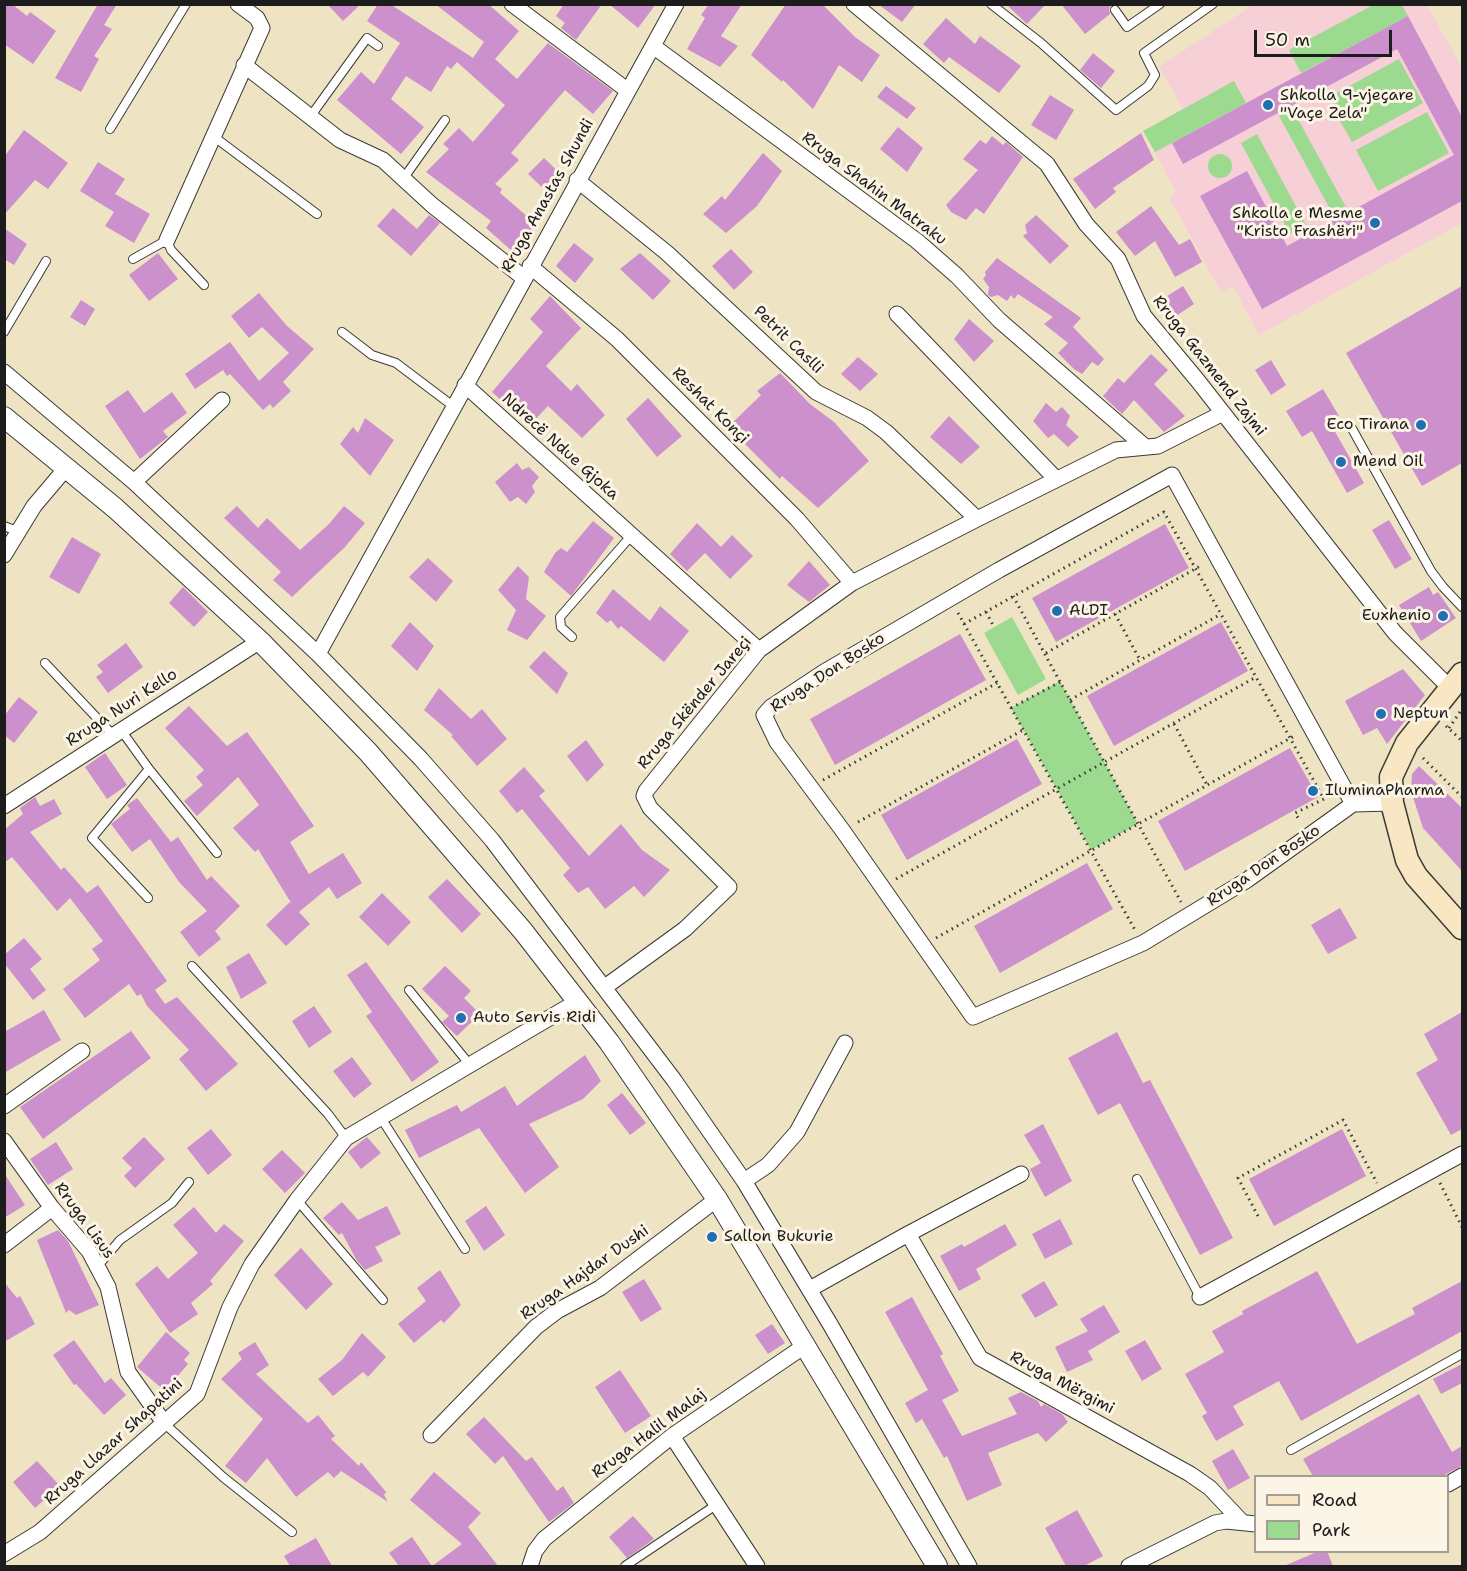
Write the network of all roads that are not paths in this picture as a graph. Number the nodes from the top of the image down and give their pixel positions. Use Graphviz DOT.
graph roads {
  1 [pos="186,4"];
  2 [pos="238,4"];
  3 [pos="512,4"];
  4 [pos="676,4"];
  5 [pos="854,4"];
  6 [pos="991,4"];
  7 [pos="1160,4"];
  8 [pos="1213,4"];
  9 [pos="1115,10"];
  10 [pos="378,46"];
  11 [pos="653,46"];
  12 [pos="244,65"];
  13 [pos="627,90"];
  14 [pos="310,117"];
  15 [pos="445,120"];
  16 [pos="110,129"];
  17 [pos="213,136"];
  18 [pos="403,179"];
  19 [pos="577,180"];
  20 [pos="317,214"];
  21 [pos="167,240"];
  22 [pos="133,260"];
  23 [pos="46,261"];
  24 [pos="527,272"];
  25 [pos="204,285"];
  26 [pos="897,314"];
  27 [pos="4,332"];
  28 [pos="342,332"];
  29 [pos="4,372"];
  30 [pos="465,385"];
  31 [pos="222,400"];
  32 [pos="453,406"];
  33 [pos="1223,413"];
  34 [pos="4,417"];
  35 [pos="1350,425"];
  36 [pos="1143,445"];
  37 [pos="67,467"];
  38 [pos="1056,479"];
  39 [pos="134,482"];
  40 [pos="977,519"];
  41 [pos="11,528"];
  42 [pos="631,536"];
  43 [pos="4,555"];
  44 [pos="852,584"];
  45 [pos="1462,607"];
  46 [pos="572,637"];
  47 [pos="260,641"];
  48 [pos="759,650"];
  49 [pos="318,654"];
  50 [pos="45,663"];
  51 [pos="1457,681"];
  52 [pos="117,732"];
  53 [pos="149,769"];
  54 [pos="1392,803"];
  55 [pos="1353,804"];
  56 [pos="4,806"];
  57 [pos="218,853"];
  58 [pos="148,898"];
  59 [pos="1462,928"];
  60 [pos="192,966"];
  61 [pos="605,987"];
  62 [pos="409,990"];
  63 [pos="578,1001"];
  64 [pos="845,1043"];
  65 [pos="82,1051"];
  66 [pos="470,1065"];
  67 [pos="4,1106"];
  68 [pos="381,1118"];
  69 [pos="346,1138"];
  70 [pos="4,1141"];
  71 [pos="1462,1154"];
  72 [pos="1021,1174"];
  73 [pos="1137,1179"];
  74 [pos="744,1181"];
  75 [pos="189,1182"];
  76 [pos="717,1199"];
  77 [pos="297,1200"];
  78 [pos="52,1208"];
  79 [pos="908,1234"];
  80 [pos="4,1245"];
  81 [pos="465,1249"];
  82 [pos="97,1267"];
  83 [pos="810,1289"];
  84 [pos="1200,1297"];
  85 [pos="383,1300"];
  86 [pos="806,1345"];
  87 [pos="1462,1354"];
  88 [pos="165,1424"];
  89 [pos="431,1435"];
  90 [pos="672,1436"];
  91 [pos="1292,1450"];
  92 [pos="716,1505"];
  93 [pos="1249,1523"];
  94 [pos="292,1532"];
  95 [pos="4,1554"];
  96 [pos="530,1566"];
  97 [pos="625,1566"];
  98 [pos="757,1566"];
  99 [pos="937,1566"];
  100 [pos="969,1566"];
  101 [pos="1130,1566"];
  1 -- 16 [label="lane"];
  2 -- 12 [label="street"];
  3 -- 13 [label="street"];
  4 -- 11 [label="street, Rruga Anastas Shundi"];
  5 -- 33 [label="street, Rruga Gazmend Zajmi"];
  6 -- 8 [label="lane"];
  7 -- 9 [label="lane"];
  10 -- 14 [label="lane"];
  11 -- 13 [label="street, Rruga Anastas Shundi"];
  11 -- 36 [label="street, Rruga Shahin Matraku"];
  12 -- 14 [label="street, Reshat Konçi"];
  12 -- 17 [label="street"];
  13 -- 19 [label="street, Rruga Anastas Shundi"];
  14 -- 18 [label="street, Reshat Konçi"];
  15 -- 18 [label="lane"];
  17 -- 20 [label="lane"];
  17 -- 21 [label="street"];
  18 -- 24 [label="street, Reshat Konçi"];
  19 -- 24 [label="street, Rruga Anastas Shundi"];
  19 -- 40 [label="street, Petrit Caslli"];
  21 -- 22 [label="lane"];
  21 -- 25 [label="lane"];
  23 -- 27 [label="lane"];
  24 -- 30 [label="street, Rruga Anastas Shundi"];
  24 -- 44 [label="street, Reshat Konçi"];
  26 -- 38 [label="street"];
  28 -- 32 [label="lane"];
  29 -- 39 [label="street"];
  30 -- 32 [label="street, Rruga Anastas Shundi"];
  30 -- 42 [label="street, Ndrecë Ndue Gjoka"];
  31 -- 39 [label="street"];
  32 -- 49 [label="street, Rruga Anastas Shundi"];
  33 -- 36 [label="street, Rruga Skënder Jareçi"];
  33 -- 51 [label="street, Rruga Gazmend Zajmi"];
  34 -- 37 [label="street"];
  35 -- 45 [label="lane"];
  36 -- 38 [label="street, Rruga Skënder Jareçi"];
  37 -- 41 [label="street"];
  37 -- 47 [label="street"];
  38 -- 40 [label="street, Rruga Skënder Jareçi"];
  39 -- 49 [label="street"];
  40 -- 44 [label="street, Rruga Skënder Jareçi"];
  41 -- 43 [label="street"];
  42 -- 46 [label="lane"];
  42 -- 48 [label="street, Ndrecë Ndue Gjoka"];
  44 -- 48 [label="street, Rruga Skënder Jareçi"];
  47 -- 52 [label="street, Rruga Nuri Kello"];
  47 -- 63 [label="street"];
  48 -- 61 [label="street, Rruga Skënder Jareçi"];
  49 -- 61 [label="street"];
  50 -- 52 [label="lane"];
  51 -- 54 [label="main road"];
  52 -- 53 [label="lane"];
  52 -- 56 [label="street, Rruga Nuri Kello"];
  53 -- 57 [label="lane"];
  53 -- 58 [label="lane"];
  54 -- 55 [label="street"];
  54 -- 59 [label="main road"];
  55 -- 55 [label="street, Rruga Don Bosko"];
  60 -- 69 [label="lane"];
  61 -- 74 [label="street"];
  62 -- 66 [label="lane"];
  63 -- 66 [label="street, Rruga Llazar Shapatini"];
  63 -- 76 [label="street"];
  64 -- 74 [label="street"];
  65 -- 67 [label="street"];
  66 -- 68 [label="street, Rruga Llazar Shapatini"];
  68 -- 69 [label="street, Rruga Llazar Shapatini"];
  68 -- 81 [label="lane"];
  69 -- 77 [label="street, Rruga Llazar Shapatini"];
  70 -- 78 [label="street, Rruga Lisus"];
  71 -- 84 [label="street"];
  72 -- 79 [label="street"];
  73 -- 84 [label="lane"];
  74 -- 83 [label="street"];
  75 -- 82 [label="lane"];
  76 -- 86 [label="street"];
  76 -- 89 [label="street, Rruga Hajdar Dushi"];
  77 -- 85 [label="lane"];
  77 -- 88 [label="street, Rruga Llazar Shapatini"];
  78 -- 80 [label="street"];
  78 -- 82 [label="street, Rruga Lisus"];
  79 -- 83 [label="street"];
  79 -- 93 [label="street, Rruga Mërgimi"];
  82 -- 88 [label="street, Rruga Lisus"];
  83 -- 100 [label="street"];
  86 -- 90 [label="street, Rruga Halil Malaj"];
  86 -- 99 [label="street"];
  87 -- 91 [label="lane"];
  88 -- 94 [label="lane"];
  88 -- 95 [label="street, Rruga Llazar Shapatini"];
  90 -- 92 [label="street"];
  90 -- 96 [label="street, Rruga Halil Malaj"];
  92 -- 97 [label="lane"];
  92 -- 98 [label="street"];
  93 -- 101 [label="street"];
}
